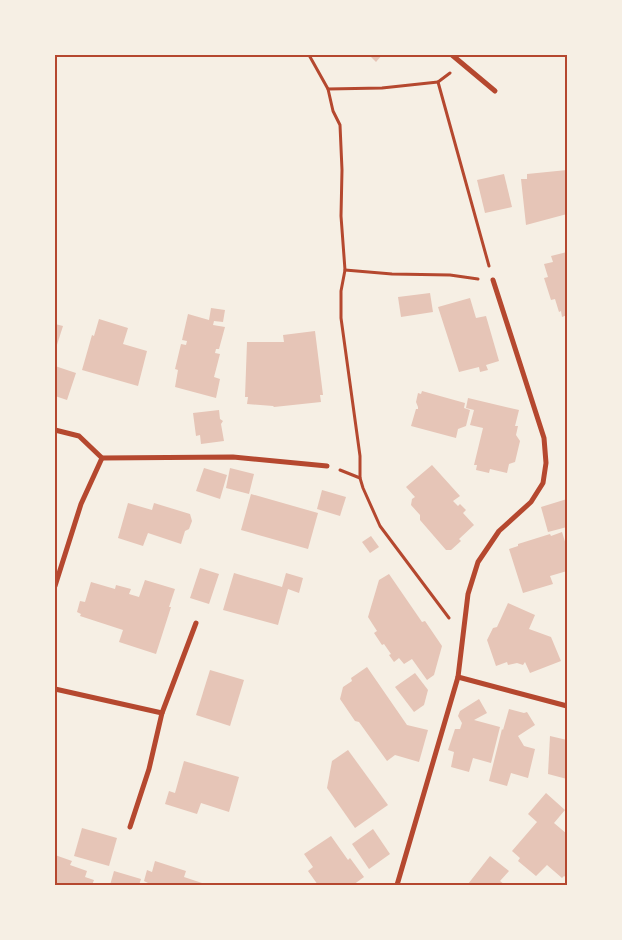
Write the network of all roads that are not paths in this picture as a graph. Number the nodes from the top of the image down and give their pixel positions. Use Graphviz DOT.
graph roads {
  1 [pos="452,55"];
  2 [pos="495,91"];
  3 [pos="493,280"];
  4 [pos="55,430"];
  5 [pos="102,458"];
  6 [pos="327,466"];
  7 [pos="55,586"];
  8 [pos="196,623"];
  9 [pos="458,677"];
  10 [pos="55,689"];
  11 [pos="567,706"];
  12 [pos="162,714"];
  13 [pos="130,827"];
  14 [pos="397,885"];
  1 -- 2 [label="street"];
  3 -- 9 [label="street"];
  4 -- 5 [label="street"];
  5 -- 6 [label="street"];
  5 -- 7 [label="street"];
  8 -- 12 [label="street"];
  9 -- 11 [label="street"];
  9 -- 14 [label="street"];
  10 -- 12 [label="street"];
  12 -- 13 [label="street"];
}
